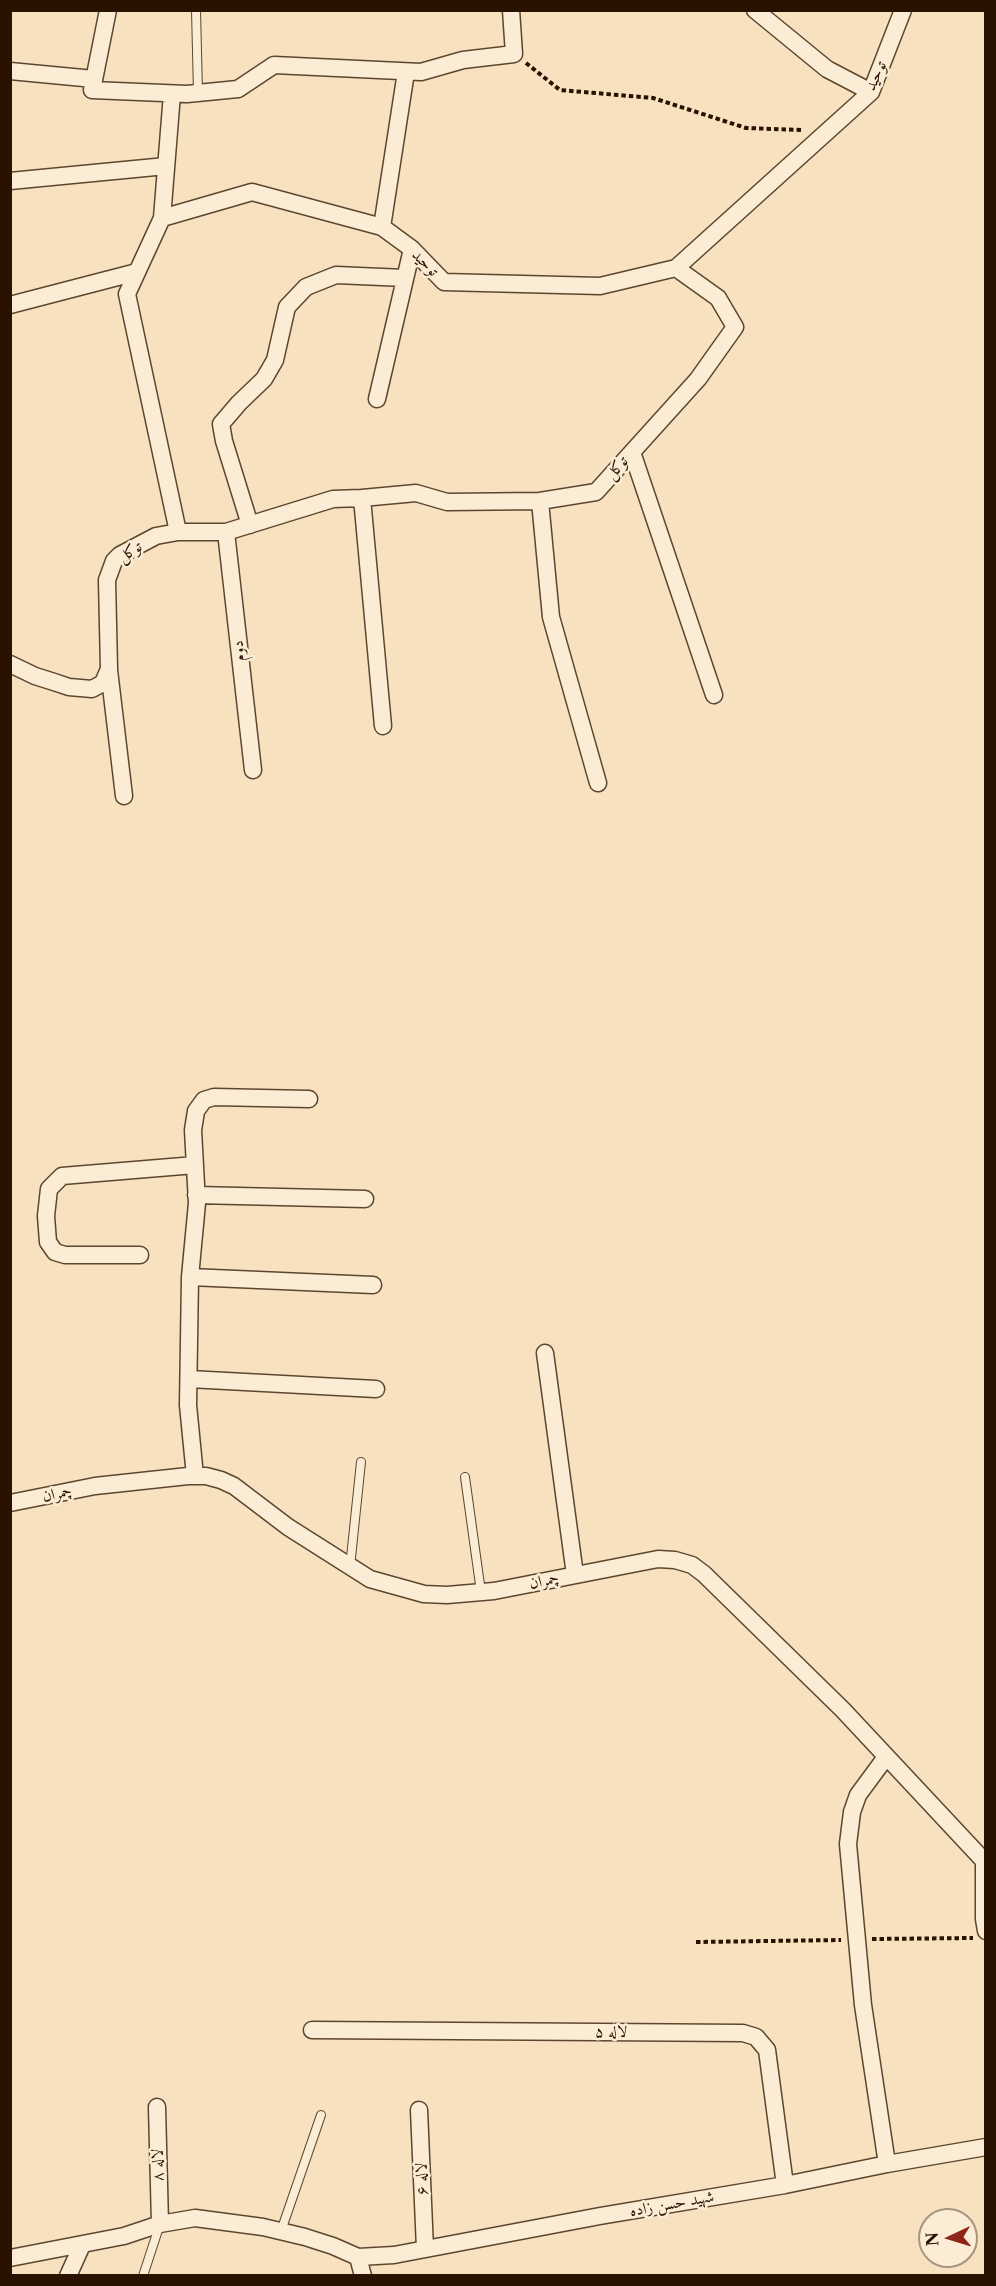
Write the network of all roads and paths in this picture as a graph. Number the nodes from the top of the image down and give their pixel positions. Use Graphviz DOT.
graph roads {
  1 [pos="108,10"];
  2 [pos="196,10"];
  3 [pos="511,10"];
  4 [pos="755,10"];
  5 [pos="903,10"];
  6 [pos="514,54"];
  7 [pos="10,71"];
  8 [pos="406,72"];
  9 [pos="94,79"];
  10 [pos="871,92"];
  11 [pos="198,93"];
  12 [pos="172,94"];
  13 [pos="828,131"];
  14 [pos="166,166"];
  15 [pos="10,180"];
  16 [pos="162,218"];
  17 [pos="382,227"];
  18 [pos="411,249"];
  19 [pos="676,268"];
  20 [pos="137,272"];
  21 [pos="405,278"];
  22 [pos="10,305"];
  23 [pos="377,399"];
  24 [pos="632,452"];
  25 [pos="362,498"];
  26 [pos="540,501"];
  27 [pos="250,525"];
  28 [pos="178,532"];
  29 [pos="226,532"];
  30 [pos="10,664"];
  31 [pos="109,669"];
  32 [pos="714,694"];
  33 [pos="383,726"];
  34 [pos="253,770"];
  35 [pos="598,783"];
  36 [pos="124,795"];
  37 [pos="309,1099"];
  38 [pos="195,1165"];
  39 [pos="196,1195"];
  40 [pos="365,1199"];
  41 [pos="140,1255"];
  42 [pos="190,1277"];
  43 [pos="373,1286"];
  44 [pos="545,1353"];
  45 [pos="189,1379"];
  46 [pos="376,1389"];
  47 [pos="362,1462"];
  48 [pos="195,1476"];
  49 [pos="465,1477"];
  50 [pos="10,1503"];
  51 [pos="350,1567"];
  52 [pos="576,1575"];
  53 [pos="482,1592"];
  54 [pos="886,1757"];
  55 [pos="985,1862"];
  56 [pos="986,1931"];
  57 [pos="312,2030"];
  58 [pos="157,2107"];
  59 [pos="419,2110"];
  60 [pos="321,2115"];
  61 [pos="986,2147"];
  62 [pos="887,2164"];
  63 [pos="785,2185"];
  64 [pos="160,2224"];
  65 [pos="281,2231"];
  66 [pos="82,2244"];
  67 [pos="425,2249"];
  68 [pos="358,2257"];
  69 [pos="10,2258"];
  70 [pos="68,2276"];
  71 [pos="143,2276"];
  72 [pos="363,2276"];
  1 -- 9 [label="street"];
  2 -- 11 [label="lane"];
  3 -- 6 [label="street"];
  4 -- 10 [label="street"];
  5 -- 10 [label="street, توحید"];
  6 -- 8 [label="street"];
  6 -- 13 [label="path"];
  7 -- 9 [label="street"];
  8 -- 11 [label="street"];
  8 -- 17 [label="street"];
  9 -- 12 [label="street"];
  10 -- 13 [label="street, توحید"];
  11 -- 12 [label="street"];
  12 -- 14 [label="street"];
  13 -- 19 [label="street, توحید"];
  14 -- 15 [label="street"];
  14 -- 16 [label="street"];
  16 -- 17 [label="street, توحید"];
  16 -- 20 [label="street"];
  17 -- 18 [label="street, توحید"];
  18 -- 19 [label="street, توحید"];
  18 -- 21 [label="street"];
  19 -- 24 [label="street, توکل"];
  20 -- 22 [label="street"];
  20 -- 28 [label="street"];
  21 -- 23 [label="street"];
  21 -- 27 [label="street"];
  24 -- 26 [label="street, توکل"];
  24 -- 32 [label="street"];
  25 -- 26 [label="street, توکل"];
  25 -- 27 [label="street, توکل"];
  25 -- 33 [label="street"];
  26 -- 35 [label="street"];
  27 -- 29 [label="street, توکل"];
  28 -- 29 [label="street, توکل"];
  28 -- 31 [label="street, توکل"];
  29 -- 34 [label="street, دوم"];
  30 -- 31 [label="street"];
  31 -- 36 [label="street, توکل"];
  37 -- 38 [label="street"];
  38 -- 39 [label="street"];
  38 -- 41 [label="street"];
  39 -- 40 [label="street"];
  39 -- 42 [label="street"];
  42 -- 43 [label="street"];
  42 -- 45 [label="street"];
  44 -- 52 [label="street"];
  45 -- 46 [label="street"];
  45 -- 48 [label="street"];
  47 -- 51 [label="lane"];
  48 -- 50 [label="street, چمران"];
  48 -- 51 [label="street, چمران"];
  49 -- 53 [label="lane"];
  51 -- 53 [label="street, چمران"];
  52 -- 53 [label="street, چمران"];
  52 -- 54 [label="street, چمران"];
  54 -- 55 [label="street, چمران"];
  54 -- 62 [label="street"];
  55 -- 56 [label="street"];
  57 -- 63 [label="street, لاله ۵"];
  58 -- 64 [label="street, لاله ۸"];
  59 -- 67 [label="street, لاله ۶"];
  60 -- 65 [label="lane"];
  61 -- 62 [label="street, شهید حسن زاده"];
  62 -- 63 [label="street, شهید حسن زاده"];
  63 -- 67 [label="street, شهید حسن زاده"];
  64 -- 65 [label="street"];
  64 -- 66 [label="street"];
  64 -- 71 [label="lane"];
  65 -- 68 [label="street"];
  66 -- 69 [label="street"];
  66 -- 70 [label="street"];
  67 -- 68 [label="street, شهید حسن زاده"];
  68 -- 72 [label="street"];
}
